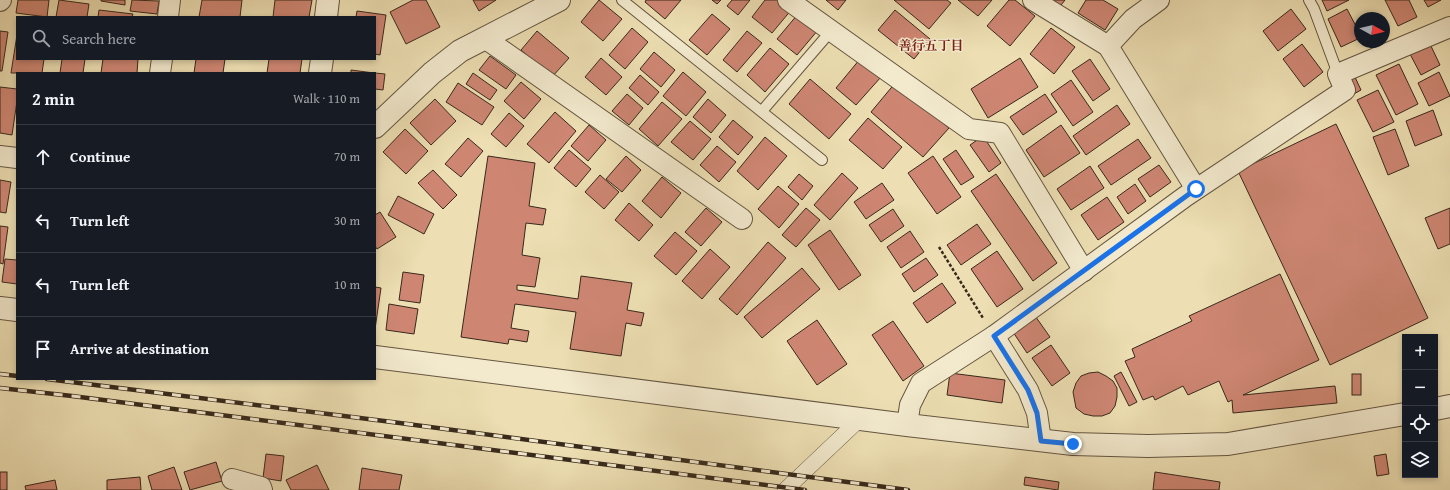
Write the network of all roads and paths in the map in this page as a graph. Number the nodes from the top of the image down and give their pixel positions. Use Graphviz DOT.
graph roads {
  1 [pos="170,0"];
  2 [pos="328,0"];
  3 [pos="559,0"];
  4 [pos="622,0"];
  5 [pos="788,0"];
  6 [pos="1033,0"];
  7 [pos="1160,0"];
  8 [pos="1309,0"];
  9 [pos="168,16"];
  10 [pos="326,16"];
  11 [pos="1450,27"];
  12 [pos="832,31"];
  13 [pos="486,39"];
  14 [pos="1108,46"];
  15 [pos="162,60"];
  16 [pos="322,60"];
  17 [pos="160,72"];
  18 [pos="320,72"];
  19 [pos="1338,74"];
  20 [pos="762,111"];
  21 [pos="376,125"];
  22 [pos="0,156"];
  23 [pos="16,158"];
  24 [pos="822,160"];
  25 [pos="1196,189"];
  26 [pos="742,218"];
  27 [pos="939,248"];
  28 [pos="1084,271"];
  29 [pos="0,308"];
  30 [pos="16,310"];
  31 [pos="994,336"];
  32 [pos="376,357"];
  33 [pos="1450,406"];
  34 [pos="1438,408"];
  35 [pos="1402,415"];
  36 [pos="860,419"];
  37 [pos="907,425"];
  38 [pos="1041,441"];
  39 [pos="232,479"];
  40 [pos="262,490"];
  41 [pos="785,490"];
  1 -- 9 [label="street"];
  2 -- 10 [label="street"];
  3 -- 13 [label="street"];
  4 -- 20 [label="lane"];
  5 -- 12 [label="street"];
  6 -- 14 [label="street"];
  7 -- 14 [label="street"];
  8 -- 19 [label="lane"];
  11 -- 19 [label="street"];
  12 -- 20 [label="lane"];
  12 -- 28 [label="street"];
  13 -- 21 [label="street"];
  13 -- 26 [label="street"];
  14 -- 25 [label="street"];
  15 -- 17 [label="street"];
  16 -- 18 [label="street"];
  19 -- 25 [label="street"];
  20 -- 24 [label="lane"];
  22 -- 23 [label="street"];
  25 -- 28 [label="street"];
  27 -- 31 [label="path"];
  28 -- 31 [label="street"];
  29 -- 30 [label="street"];
  31 -- 37 [label="street"];
  31 -- 38 [label="street"];
  32 -- 36 [label="street"];
  33 -- 34 [label="street"];
  35 -- 38 [label="street"];
  36 -- 37 [label="street"];
  36 -- 41 [label="street"];
  37 -- 38 [label="street"];
  39 -- 40 [label="street"];
}
